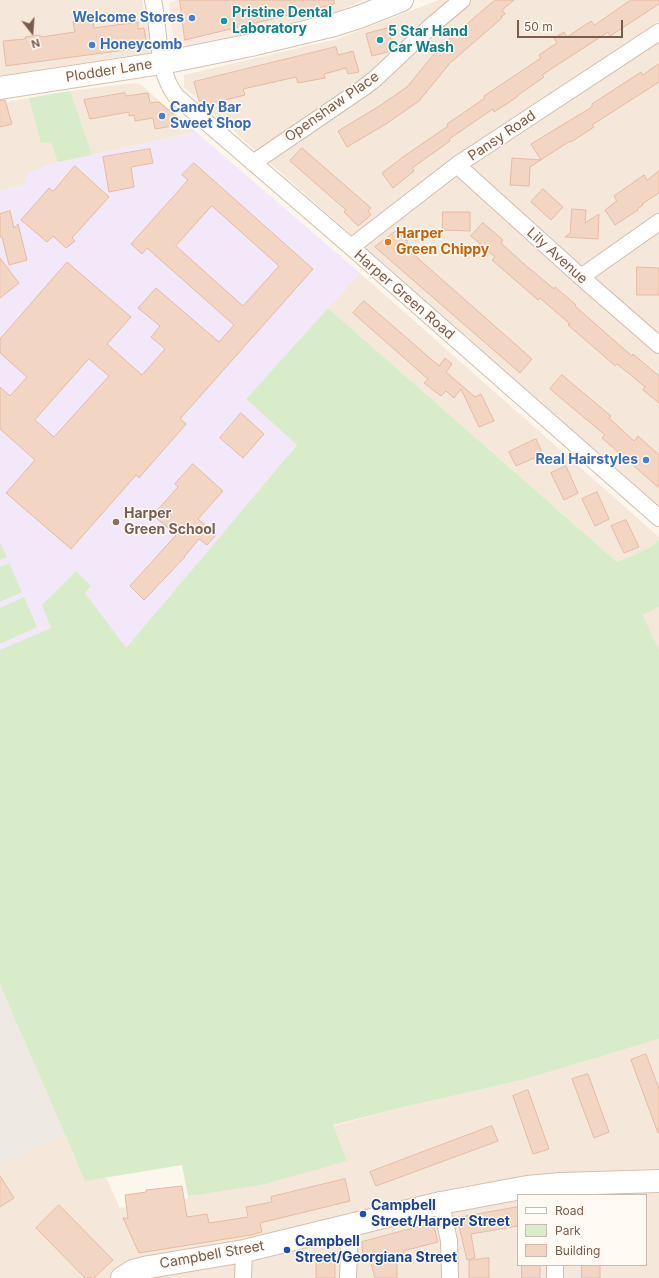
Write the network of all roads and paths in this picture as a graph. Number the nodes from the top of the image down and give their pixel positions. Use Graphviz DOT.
graph roads {
  1 [pos="153,0"];
  2 [pos="402,0"];
  3 [pos="462,0"];
  4 [pos="659,32"];
  5 [pos="162,63"];
  6 [pos="0,88"];
  7 [pos="253,163"];
  8 [pos="457,165"];
  9 [pos="659,222"];
  10 [pos="351,247"];
  11 [pos="581,277"];
  12 [pos="659,345"];
  13 [pos="659,518"];
  14 [pos="659,1181"];
  15 [pos="548,1190"];
  16 [pos="441,1203"];
  17 [pos="350,1226"];
  18 [pos="244,1251"];
  19 [pos="555,1266"];
  20 [pos="133,1275"];
  21 [pos="243,1278"];
  22 [pos="348,1278"];
  23 [pos="450,1278"];
  24 [pos="555,1278"];
  1 -- 5 [label="street, Harper Green Road"];
  2 -- 5 [label="street, Plodder Lane"];
  3 -- 7 [label="street, Openshaw Place"];
  4 -- 8 [label="street, Pansy Road"];
  5 -- 6 [label="street, Plodder Lane"];
  5 -- 7 [label="street, Harper Green Road"];
  7 -- 10 [label="street, Harper Green Road"];
  8 -- 10 [label="street, Pansy Road"];
  8 -- 11 [label="street, Lily Avenue"];
  9 -- 11 [label="street"];
  10 -- 13 [label="street, Harper Green Road"];
  11 -- 12 [label="street, Lily Avenue"];
  14 -- 15 [label="street, Campbell Street"];
  15 -- 16 [label="street, Campbell Street"];
  16 -- 17 [label="street, Campbell Street"];
  16 -- 23 [label="street"];
  17 -- 18 [label="street, Campbell Street"];
  17 -- 22 [label="street"];
  18 -- 20 [label="street, Campbell Street"];
  18 -- 21 [label="street"];
  19 -- 24 [label="street"];
}
